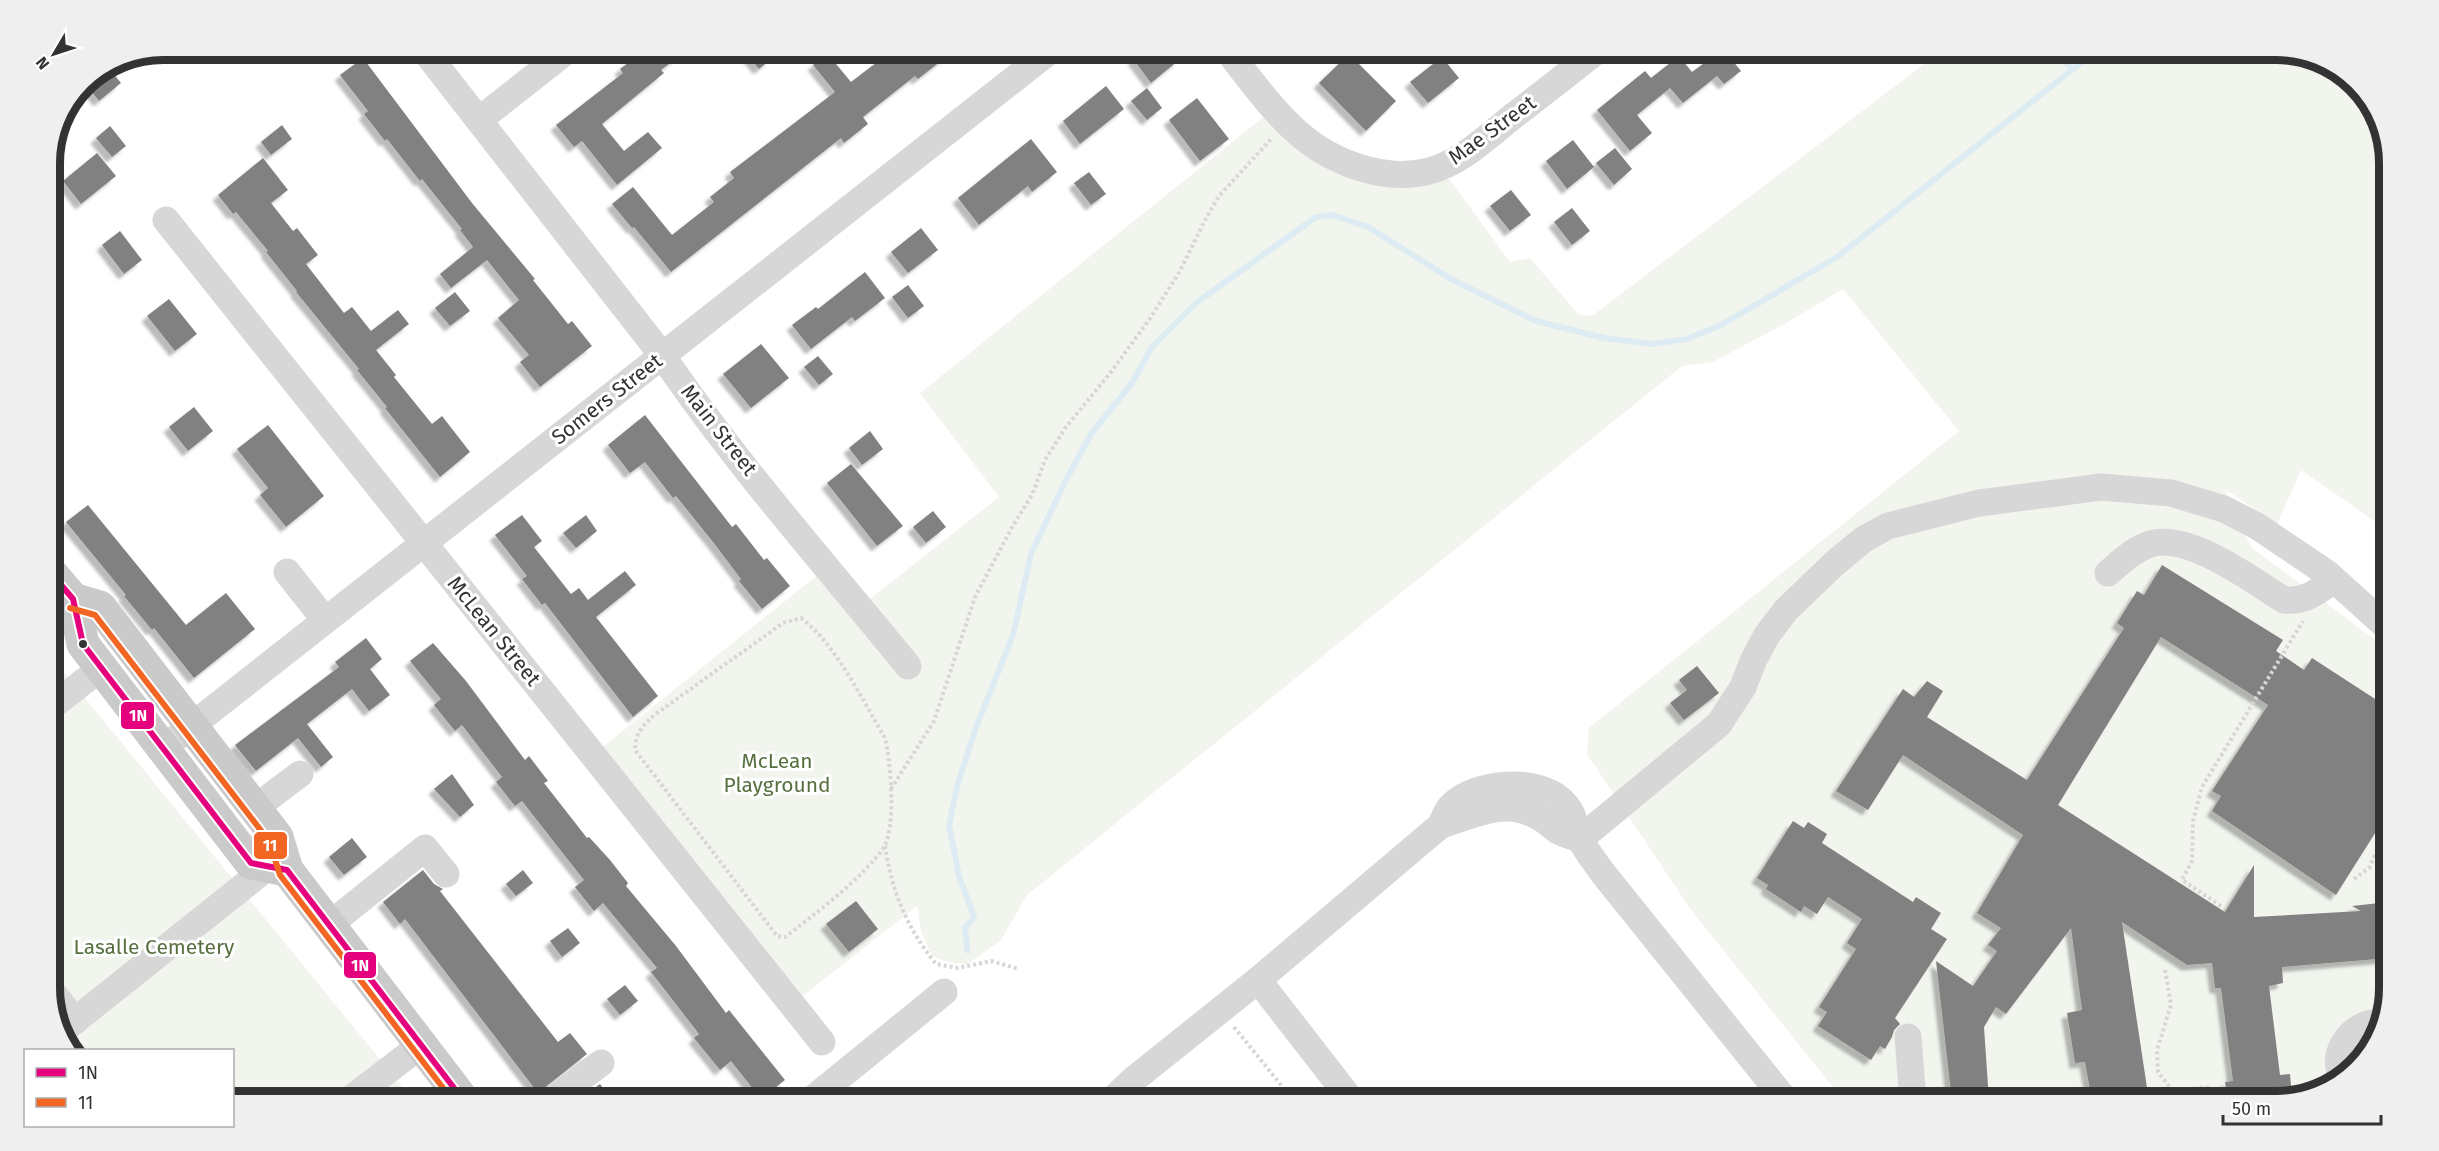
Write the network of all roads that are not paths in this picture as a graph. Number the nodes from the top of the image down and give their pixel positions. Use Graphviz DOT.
graph roads {
  1 [pos="432,60"];
  2 [pos="555,60"];
  3 [pos="1038,60"];
  4 [pos="1235,60"];
  5 [pos="1585,60"];
  6 [pos="479,120"];
  7 [pos="166,220"];
  8 [pos="662,355"];
  9 [pos="423,543"];
  10 [pos="287,572"];
  11 [pos="2108,573"];
  12 [pos="2334,580"];
  13 [pos="60,584"];
  14 [pos="73,599"];
  15 [pos="325,620"];
  16 [pos="2379,620"];
  17 [pos="908,666"];
  18 [pos="101,668"];
  19 [pos="60,700"];
  20 [pos="191,726"];
  21 [pos="162,749"];
  22 [pos="300,774"];
  23 [pos="255,808"];
  24 [pos="1580,839"];
  25 [pos="278,868"];
  26 [pos="446,874"];
  27 [pos="329,925"];
  28 [pos="1258,980"];
  29 [pos="944,992"];
  30 [pos="2372,1024"];
  31 [pos="69,1026"];
  32 [pos="1908,1037"];
  33 [pos="822,1042"];
  34 [pos="421,1044"];
  35 [pos="601,1063"];
  36 [pos="2340,1068"];
  37 [pos="361,1091"];
  38 [pos="456,1091"];
  39 [pos="564,1091"];
  40 [pos="822,1091"];
  41 [pos="1121,1091"];
  42 [pos="1344,1091"];
  43 [pos="1778,1091"];
  44 [pos="1912,1091"];
  1 -- 6 [label="street, Main Street"];
  2 -- 6 [label="street"];
  3 -- 8 [label="street, Somers Street"];
  4 -- 5 [label="street, Mae Street"];
  6 -- 8 [label="street, Main Street"];
  7 -- 9 [label="street, McLean Street"];
  8 -- 9 [label="street, Somers Street"];
  8 -- 17 [label="street, Main Street"];
  9 -- 15 [label="street, Somers Street"];
  9 -- 33 [label="street, McLean Street"];
  10 -- 15 [label="street"];
  11 -- 12 [label="street"];
  12 -- 16 [label="street"];
  12 -- 24 [label="street"];
  13 -- 14 [label="main road"];
  14 -- 18 [label="main road"];
  14 -- 20 [label="main road"];
  15 -- 20 [label="street, Somers Street"];
  18 -- 19 [label="street"];
  18 -- 21 [label="main road"];
  20 -- 21 [label="street, Somers Street"];
  20 -- 23 [label="main road"];
  21 -- 25 [label="main road"];
  22 -- 23 [label="street"];
  23 -- 25 [label="main road"];
  24 -- 28 [label="street"];
  24 -- 43 [label="street"];
  25 -- 27 [label="main road"];
  25 -- 31 [label="street"];
  26 -- 27 [label="street"];
  27 -- 34 [label="main road"];
  28 -- 41 [label="street"];
  28 -- 42 [label="street"];
  29 -- 40 [label="street"];
  30 -- 36 [label="street"];
  32 -- 44 [label="street"];
  34 -- 37 [label="street"];
  34 -- 38 [label="main road"];
  35 -- 39 [label="street"];
}
